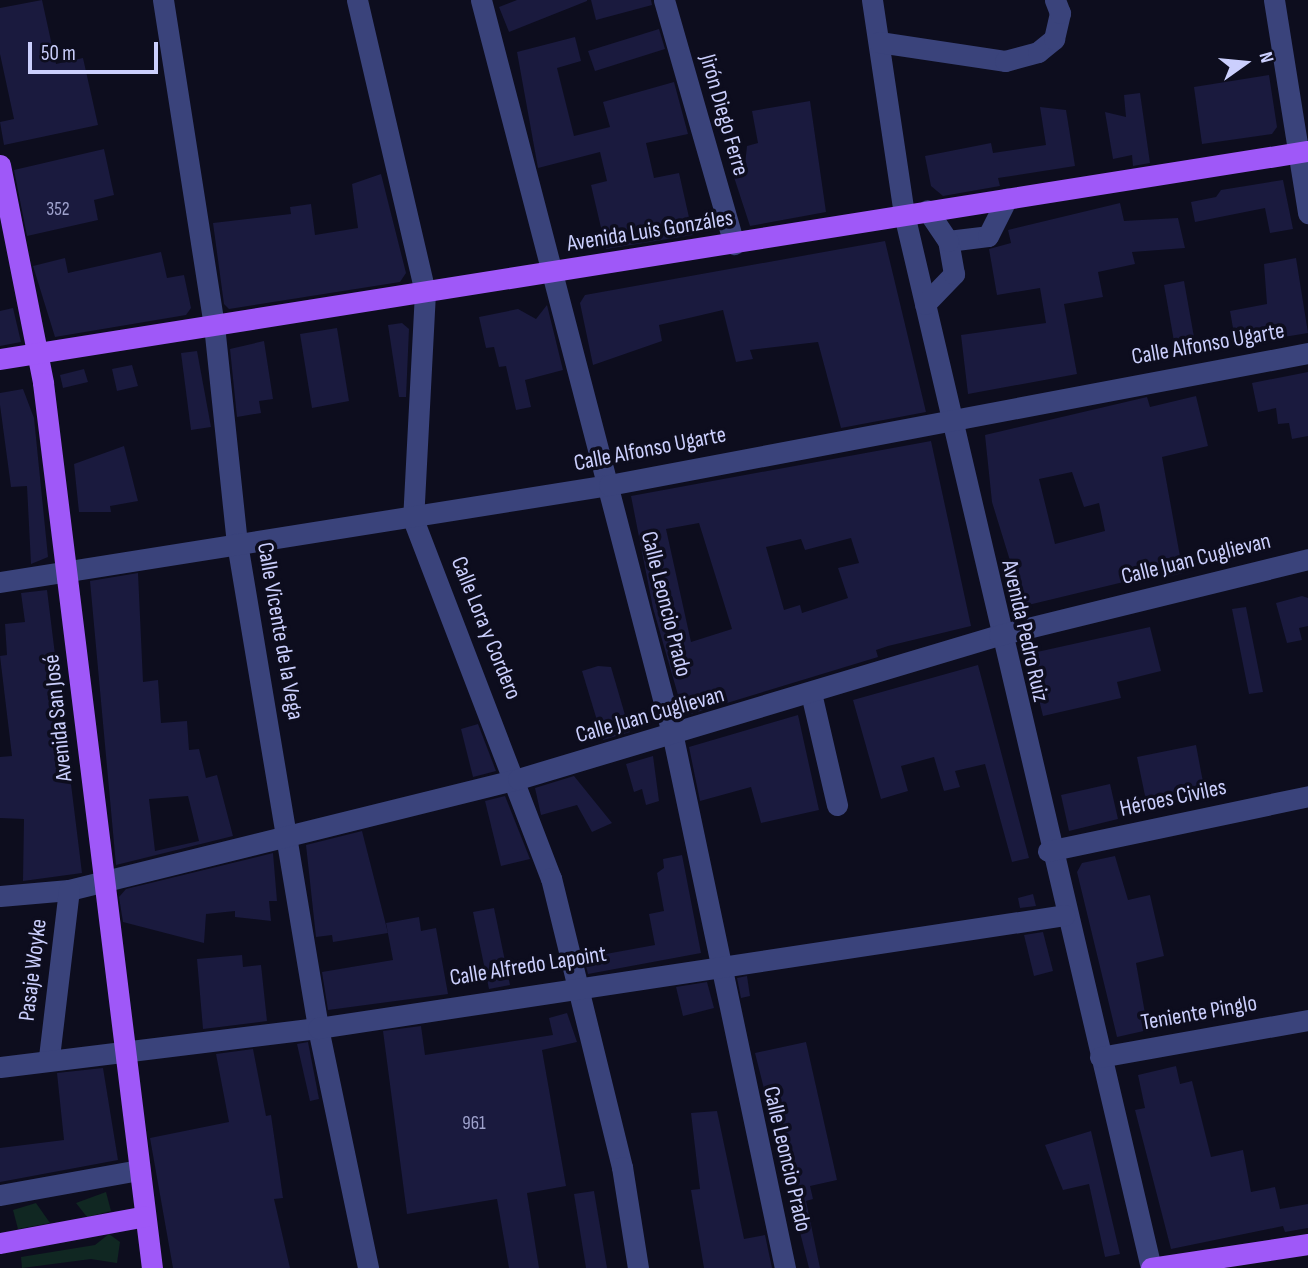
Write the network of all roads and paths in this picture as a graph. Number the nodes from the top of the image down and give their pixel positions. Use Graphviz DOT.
graph roads {
  1 [pos="163,0"];
  2 [pos="358,0"];
  3 [pos="481,0"];
  4 [pos="664,0"];
  5 [pos="872,0"];
  6 [pos="1055,0"];
  7 [pos="1274,0"];
  8 [pos="879,42"];
  9 [pos="1304,152"];
  10 [pos="1,175"];
  11 [pos="1007,198"];
  12 [pos="927,210"];
  13 [pos="1308,213"];
  14 [pos="904,214"];
  15 [pos="910,239"];
  16 [pos="734,244"];
  17 [pos="949,246"];
  18 [pos="551,274"];
  19 [pos="425,292"];
  20 [pos="925,304"];
  21 [pos="214,325"];
  22 [pos="39,353"];
  23 [pos="1308,353"];
  24 [pos="0,359"];
  25 [pos="951,416"];
  26 [pos="609,485"];
  27 [pos="413,519"];
  28 [pos="237,543"];
  29 [pos="1308,559"];
  30 [pos="68,573"];
  31 [pos="0,582"];
  32 [pos="999,635"];
  33 [pos="811,693"];
  34 [pos="673,737"];
  35 [pos="518,779"];
  36 [pos="1308,796"];
  37 [pos="837,805"];
  38 [pos="291,836"];
  39 [pos="1048,850"];
  40 [pos="103,881"];
  41 [pos="69,890"];
  42 [pos="0,895"];
  43 [pos="1065,915"];
  44 [pos="717,963"];
  45 [pos="578,984"];
  46 [pos="1308,1020"];
  47 [pos="318,1028"];
  48 [pos="122,1050"];
  49 [pos="49,1057"];
  50 [pos="1100,1057"];
  51 [pos="0,1067"];
  52 [pos="139,1170"];
  53 [pos="0,1195"];
  54 [pos="145,1216"];
  55 [pos="0,1242"];
  56 [pos="1308,1244"];
  57 [pos="152,1268"];
  58 [pos="368,1268"];
  59 [pos="638,1268"];
  60 [pos="785,1268"];
  61 [pos="1151,1268"];
  1 -- 21 [label="street, Calle Vicente de la Vega"];
  2 -- 19 [label="street, Calle Lora y Cordero"];
  3 -- 18 [label="street, Calle Leoncio Prado"];
  4 -- 16 [label="street, Jirón Diego Ferre"];
  5 -- 8 [label="street, Avenida Pedro Ruiz"];
  6 -- 8 [label="street"];
  7 -- 9 [label="street"];
  8 -- 14 [label="street, Avenida Pedro Ruiz"];
  9 -- 11 [label="main road, Avenida Luis Gonzáles"];
  9 -- 13 [label="street"];
  10 -- 22 [label="main road, Avenida San José"];
  11 -- 12 [label="main road, Avenida Luis Gonzáles"];
  11 -- 17 [label="street"];
  12 -- 14 [label="main road, Avenida Luis Gonzáles"];
  12 -- 17 [label="street"];
  14 -- 15 [label="street, Avenida Pedro Ruiz"];
  14 -- 16 [label="main road, Avenida Luis Gonzáles"];
  15 -- 17 [label="street"];
  15 -- 20 [label="street, Avenida Pedro Ruiz"];
  16 -- 18 [label="main road, Avenida Luis Gonzáles"];
  17 -- 20 [label="street"];
  18 -- 19 [label="main road, Avenida Luis Gonzáles"];
  18 -- 26 [label="street, Calle Leoncio Prado"];
  19 -- 21 [label="main road, Avenida Luis Gonzáles"];
  19 -- 27 [label="street, Calle Lora y Cordero"];
  20 -- 25 [label="street, Avenida Pedro Ruiz"];
  21 -- 22 [label="main road, Avenida Luis Gonzáles"];
  21 -- 28 [label="street, Calle Vicente de la Vega"];
  22 -- 24 [label="main road, Avenida Luis Gonzáles"];
  22 -- 30 [label="main road, Avenida San José"];
  23 -- 25 [label="street, Calle Alfonso Ugarte"];
  25 -- 26 [label="street, Calle Alfonso Ugarte"];
  25 -- 32 [label="street, Avenida Pedro Ruiz"];
  26 -- 27 [label="street, Calle Alfonso Ugarte"];
  26 -- 34 [label="street, Calle Leoncio Prado"];
  27 -- 28 [label="street, Calle Alfonso Ugarte"];
  27 -- 35 [label="street, Calle Lora y Cordero"];
  28 -- 30 [label="street, Calle Alfonso Ugarte"];
  28 -- 38 [label="street, Calle Vicente de la Vega"];
  29 -- 32 [label="street, Calle Juan Cuglievan"];
  30 -- 31 [label="street, Calle Alfonso Ugarte"];
  30 -- 40 [label="main road, Avenida San José"];
  32 -- 33 [label="street, Calle Juan Cuglievan"];
  32 -- 39 [label="street, Avenida Pedro Ruiz"];
  33 -- 34 [label="street, Calle Juan Cuglievan"];
  33 -- 37 [label="street"];
  34 -- 35 [label="street, Calle Juan Cuglievan"];
  34 -- 44 [label="street, Calle Leoncio Prado"];
  35 -- 38 [label="street, Calle Juan Cuglievan"];
  35 -- 45 [label="street, Calle Lora y Cordero"];
  36 -- 39 [label="street, Héroes Civiles"];
  38 -- 40 [label="street, Calle Juan Cuglievan"];
  38 -- 47 [label="street, Calle Vicente de la Vega"];
  39 -- 43 [label="street, Avenida Pedro Ruiz"];
  40 -- 41 [label="street, Calle Juan Cuglievan"];
  40 -- 48 [label="main road, Avenida San José"];
  41 -- 42 [label="street, Calle Juan Cuglievan"];
  41 -- 49 [label="street, Pasaje Woyke"];
  43 -- 44 [label="street, Calle Alfredo Lapoint"];
  43 -- 50 [label="street, Avenida Pedro Ruiz"];
  44 -- 45 [label="street, Calle Alfredo Lapoint"];
  44 -- 60 [label="street, Calle Leoncio Prado"];
  45 -- 47 [label="street, Calle Alfredo Lapoint"];
  45 -- 59 [label="street, Calle Lora y Cordero"];
  46 -- 50 [label="street, Teniente Pinglo"];
  47 -- 48 [label="street, Calle Alfredo Lapoint"];
  47 -- 58 [label="street, Calle Vicente de la Vega"];
  48 -- 49 [label="street, Calle Alfredo Lapoint"];
  48 -- 52 [label="main road, Avenida San José"];
  49 -- 51 [label="street, Calle Alfredo Lapoint"];
  50 -- 61 [label="street, Avenida Pedro Ruiz"];
  52 -- 53 [label="street"];
  52 -- 54 [label="main road, Avenida San José"];
  54 -- 55 [label="main road"];
  54 -- 57 [label="main road, Avenida San José"];
  56 -- 61 [label="main road"];
}
